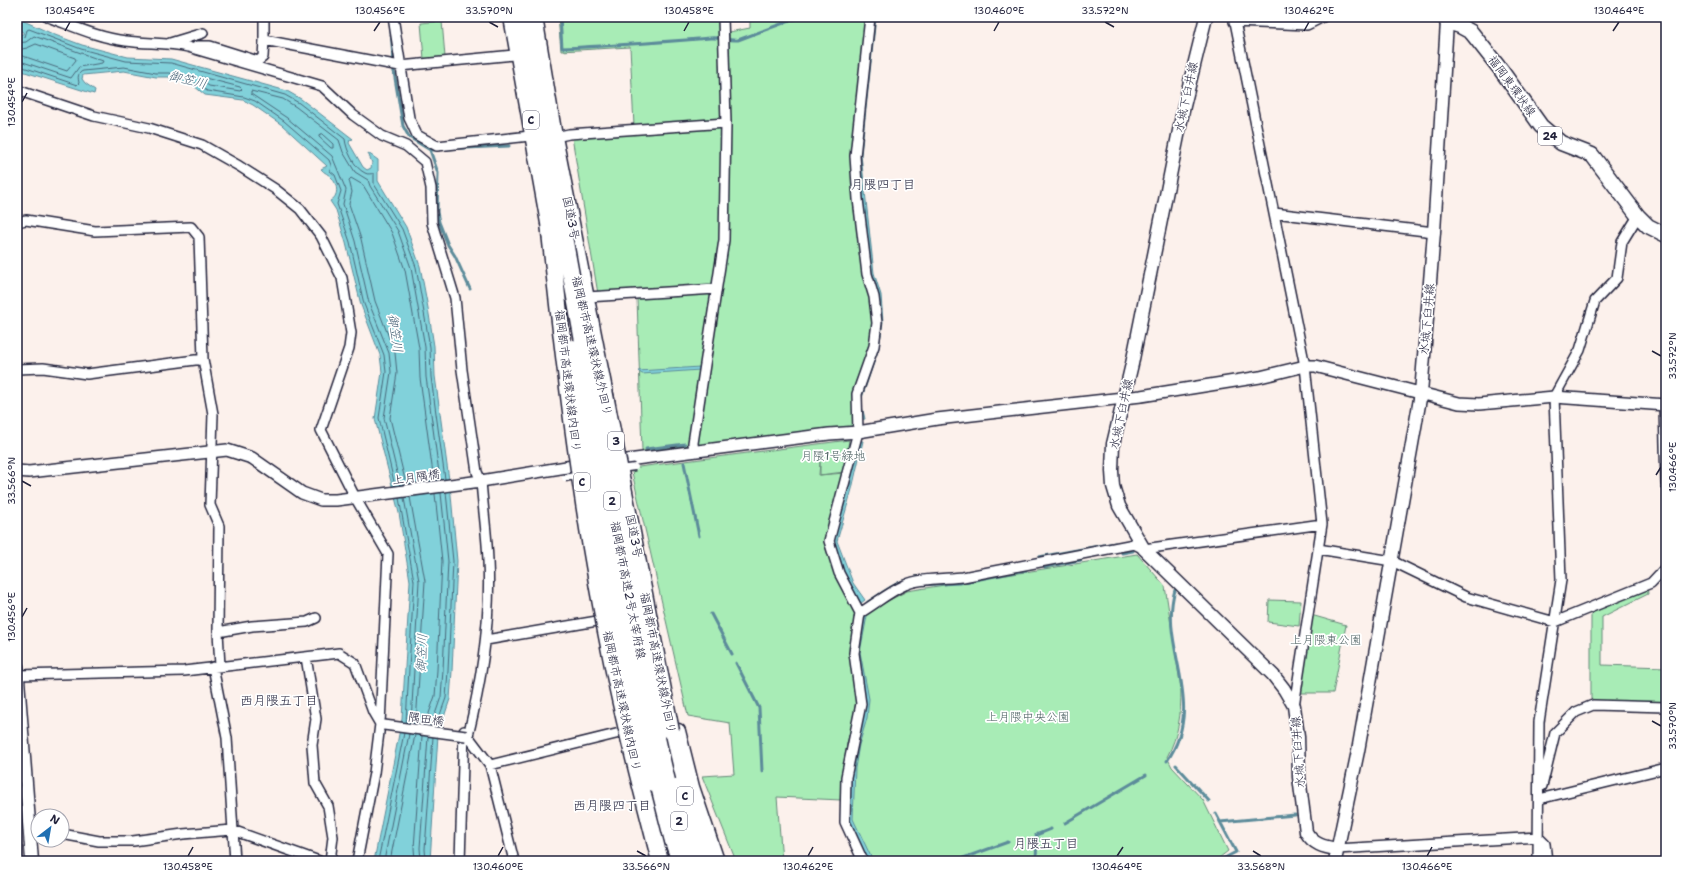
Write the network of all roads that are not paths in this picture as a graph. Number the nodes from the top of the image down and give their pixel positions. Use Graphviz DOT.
graph roads {
  1 [pos="48,17"];
  2 [pos="264,17"];
  3 [pos="393,17"];
  4 [pos="507,17"];
  5 [pos="512,17"];
  6 [pos="525,17"];
  7 [pos="535,17"];
  8 [pos="723,17"];
  9 [pos="870,17"];
  10 [pos="1206,17"];
  11 [pos="1323,17"];
  12 [pos="1234,19"];
  13 [pos="1447,20"];
  14 [pos="203,33"];
  15 [pos="264,40"];
  16 [pos="170,43"];
  17 [pos="188,47"];
  18 [pos="514,55"];
  19 [pos="400,66"];
  20 [pos="17,90"];
  21 [pos="726,123"];
  22 [pos="530,136"];
  23 [pos="555,138"];
  24 [pos="1274,213"];
  25 [pos="1638,216"];
  26 [pos="555,221"];
  27 [pos="17,222"];
  28 [pos="1434,232"];
  29 [pos="1666,235"];
  30 [pos="716,289"];
  31 [pos="587,298"];
  32 [pos="203,359"];
  33 [pos="1305,366"];
  34 [pos="17,369"];
  35 [pos="1421,393"];
  36 [pos="1124,396"];
  37 [pos="1554,397"];
  38 [pos="1665,405"];
  39 [pos="858,432"];
  40 [pos="210,451"];
  41 [pos="694,452"];
  42 [pos="620,462"];
  43 [pos="579,464"];
  44 [pos="635,467"];
  45 [pos="17,471"];
  46 [pos="565,478"];
  47 [pos="477,482"];
  48 [pos="1666,485"];
  49 [pos="360,498"];
  50 [pos="1322,524"];
  51 [pos="1144,549"];
  52 [pos="1318,549"];
  53 [pos="1392,562"];
  54 [pos="1666,567"];
  55 [pos="860,613"];
  56 [pos="316,618"];
  57 [pos="603,620"];
  58 [pos="1555,622"];
  59 [pos="218,632"];
  60 [pos="486,640"];
  61 [pos="306,657"];
  62 [pos="216,667"];
  63 [pos="17,671"];
  64 [pos="479,682"];
  65 [pos="18,689"];
  66 [pos="1294,706"];
  67 [pos="1666,707"];
  68 [pos="382,725"];
  69 [pos="624,732"];
  70 [pos="467,736"];
  71 [pos="490,765"];
  72 [pos="1666,768"];
  73 [pos="660,782"];
  74 [pos="1539,799"];
  75 [pos="32,808"];
  76 [pos="232,830"];
  77 [pos="70,836"];
  78 [pos="1538,837"];
  79 [pos="33,848"];
  80 [pos="1336,855"];
  81 [pos="32,861"];
  82 [pos="235,861"];
  83 [pos="319,861"];
  84 [pos="330,861"];
  85 [pos="357,861"];
  86 [pos="460,861"];
  87 [pos="514,861"];
  88 [pos="661,861"];
  89 [pos="680,861"];
  90 [pos="694,861"];
  91 [pos="702,861"];
  92 [pos="717,861"];
  93 [pos="864,861"];
  94 [pos="1538,861"];
  95 [pos="1547,861"];
  1 -- 16 [label="street"];
  2 -- 15 [label="street"];
  3 -- 19 [label="street"];
  4 -- 18 [label="main road"];
  5 -- 26 [label="highway, 福岡都市高速環状線内回り / C"];
  6 -- 26 [label="highway, 福岡都市高速環状線外回り / C"];
  7 -- 23 [label="main road, 国道3号 / 3"];
  8 -- 21 [label="street"];
  9 -- 39 [label="street"];
  10 -- 36 [label="main road, 水城下臼井線"];
  11 -- 12 [label="street"];
  12 -- 24 [label="street"];
  13 -- 25 [label="main road, 福岡東環状線 / 24"];
  13 -- 28 [label="main road, 水城下臼井線"];
  14 -- 16 [label="street"];
  15 -- 17 [label="street"];
  15 -- 19 [label="street"];
  16 -- 17 [label="street"];
  17 -- 47 [label="street"];
  18 -- 19 [label="street"];
  18 -- 22 [label="main road"];
  19 -- 22 [label="street"];
  20 -- 49 [label="street"];
  21 -- 23 [label="street"];
  21 -- 30 [label="street"];
  22 -- 43 [label="main road"];
  23 -- 31 [label="main road, 国道3号 / 3"];
  24 -- 28 [label="street"];
  24 -- 33 [label="street"];
  25 -- 29 [label="main road, 福岡東環状線 / 24"];
  25 -- 37 [label="street"];
  26 -- 73 [label="highway, 福岡都市高速2号太宰府線 / 2, bridge"];
  26 -- 88 [label="highway, 福岡都市高速環状線内回り / C, bridge"];
  26 -- 91 [label="highway, 福岡都市高速環状線外回り / C, bridge"];
  27 -- 32 [label="street"];
  28 -- 35 [label="main road, 水城下臼井線"];
  30 -- 31 [label="street"];
  30 -- 41 [label="street"];
  31 -- 42 [label="main road, 国道3号 / 3"];
  32 -- 34 [label="street"];
  32 -- 40 [label="street"];
  33 -- 35 [label="street"];
  33 -- 36 [label="street, 上月隅橋"];
  33 -- 50 [label="street"];
  35 -- 37 [label="street"];
  35 -- 53 [label="main road, 水城下臼井線"];
  36 -- 39 [label="street, 上月隅橋"];
  36 -- 51 [label="main road, 水城下臼井線"];
  37 -- 38 [label="street"];
  37 -- 58 [label="street"];
  38 -- 48 [label="street"];
  39 -- 41 [label="street, 上月隅橋"];
  39 -- 55 [label="street"];
  40 -- 45 [label="street, 上月隅橋"];
  40 -- 49 [label="street, 上月隅橋"];
  40 -- 59 [label="street"];
  41 -- 42 [label="street, 上月隅橋"];
  42 -- 43 [label="street, 上月隅橋"];
  42 -- 92 [label="main road, 国道3号 / 3"];
  43 -- 47 [label="street, 上月隅橋"];
  43 -- 57 [label="main road"];
  44 -- 46 [label="street, bridge"];
  47 -- 49 [label="street, 上月隅橋"];
  47 -- 60 [label="street"];
  49 -- 68 [label="street"];
  50 -- 51 [label="street"];
  50 -- 52 [label="street"];
  51 -- 55 [label="street"];
  51 -- 66 [label="main road, 水城下臼井線"];
  52 -- 53 [label="street"];
  52 -- 66 [label="street"];
  53 -- 58 [label="street"];
  53 -- 80 [label="main road, 水城下臼井線"];
  54 -- 58 [label="street"];
  55 -- 93 [label="street"];
  56 -- 59 [label="street"];
  57 -- 60 [label="street"];
  57 -- 69 [label="main road"];
  58 -- 74 [label="street"];
  59 -- 62 [label="street"];
  60 -- 64 [label="street"];
  61 -- 62 [label="street"];
  61 -- 68 [label="street"];
  61 -- 84 [label="street"];
  62 -- 63 [label="street"];
  62 -- 76 [label="street"];
  63 -- 65 [label="main road"];
  64 -- 70 [label="street"];
  64 -- 86 [label="street"];
  65 -- 75 [label="main road"];
  66 -- 80 [label="main road, 水城下臼井線"];
  67 -- 74 [label="street"];
  68 -- 70 [label="street, 隅田橋, bridge"];
  68 -- 85 [label="street"];
  69 -- 71 [label="street"];
  69 -- 88 [label="main road"];
  70 -- 71 [label="street"];
  71 -- 87 [label="street"];
  72 -- 74 [label="street"];
  73 -- 89 [label="highway, 福岡都市高速2号太宰府線 / 2"];
  73 -- 90 [label="highway, 福岡都市高速2号太宰府線 / 2"];
  74 -- 78 [label="street"];
  76 -- 77 [label="street"];
  76 -- 82 [label="street"];
  76 -- 83 [label="street"];
  78 -- 80 [label="street"];
  78 -- 94 [label="street"];
  78 -- 95 [label="street"];
  79 -- 81 [label="main road"];
}
